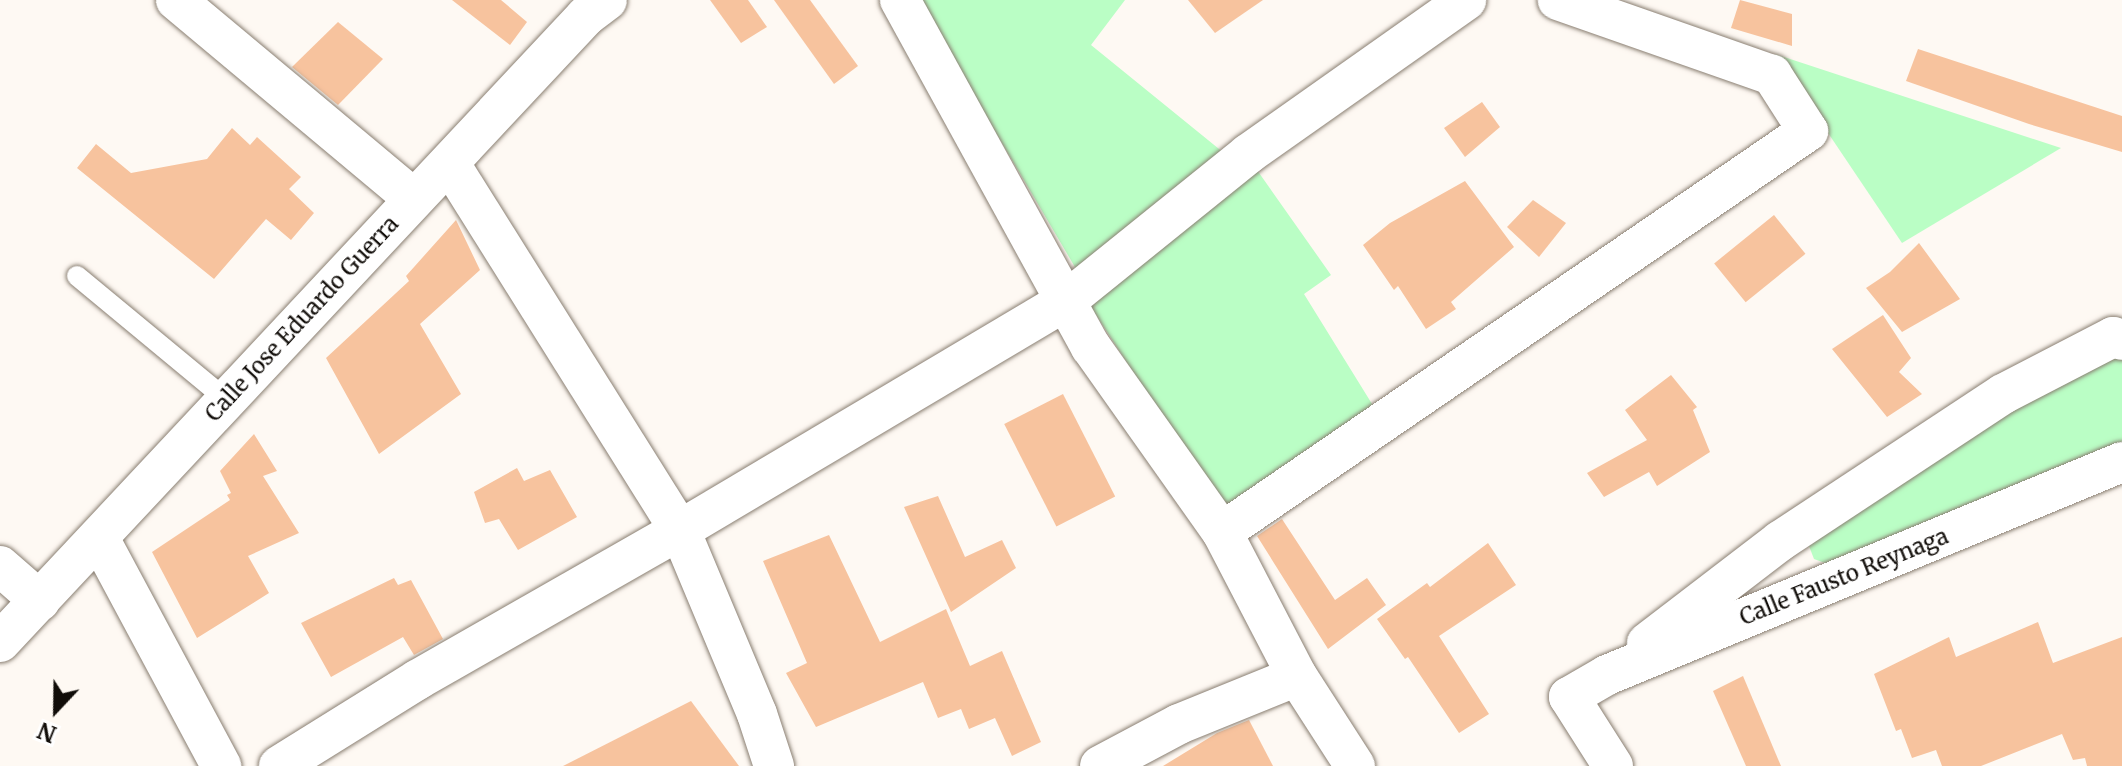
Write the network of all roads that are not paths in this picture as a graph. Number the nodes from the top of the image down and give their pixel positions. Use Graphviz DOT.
graph roads {
  1 [pos="176,0"];
  2 [pos="607,0"];
  3 [pos="900,0"];
  4 [pos="1466,0"];
  5 [pos="1558,0"];
  6 [pos="450,164"];
  7 [pos="414,199"];
  8 [pos="77,276"];
  9 [pos="1066,301"];
  10 [pos="2122,340"];
  11 [pos="227,400"];
  12 [pos="2122,462"];
  13 [pos="680,530"];
  14 [pos="1222,532"];
  15 [pos="99,538"];
  16 [pos="0,566"];
  17 [pos="40,601"];
  18 [pos="0,642"];
  19 [pos="1607,675"];
  20 [pos="1297,676"];
  21 [pos="221,766"];
  22 [pos="279,766"];
  23 [pos="774,766"];
  24 [pos="1100,766"];
  25 [pos="1355,766"];
  26 [pos="1613,766"];
  1 -- 7 [label="street"];
  2 -- 6 [label="street, Calle Jose Eduardo Guerra"];
  3 -- 9 [label="street"];
  4 -- 9 [label="street"];
  5 -- 14 [label="street"];
  6 -- 7 [label="street, Calle Jose Eduardo Guerra"];
  6 -- 13 [label="street"];
  7 -- 11 [label="street, Calle Jose Eduardo Guerra"];
  8 -- 11 [label="lane"];
  9 -- 13 [label="street"];
  9 -- 14 [label="street"];
  10 -- 19 [label="street"];
  11 -- 15 [label="street, Calle Jose Eduardo Guerra"];
  12 -- 19 [label="street, Calle Fausto Reynaga"];
  13 -- 22 [label="street"];
  13 -- 23 [label="street"];
  14 -- 20 [label="street"];
  15 -- 17 [label="street, Calle Jose Eduardo Guerra"];
  15 -- 21 [label="street"];
  16 -- 17 [label="street"];
  17 -- 18 [label="street, Calle Jose Eduardo Guerra"];
  19 -- 26 [label="street, Calle Fausto Reynaga"];
  20 -- 24 [label="street"];
  20 -- 25 [label="street"];
}
